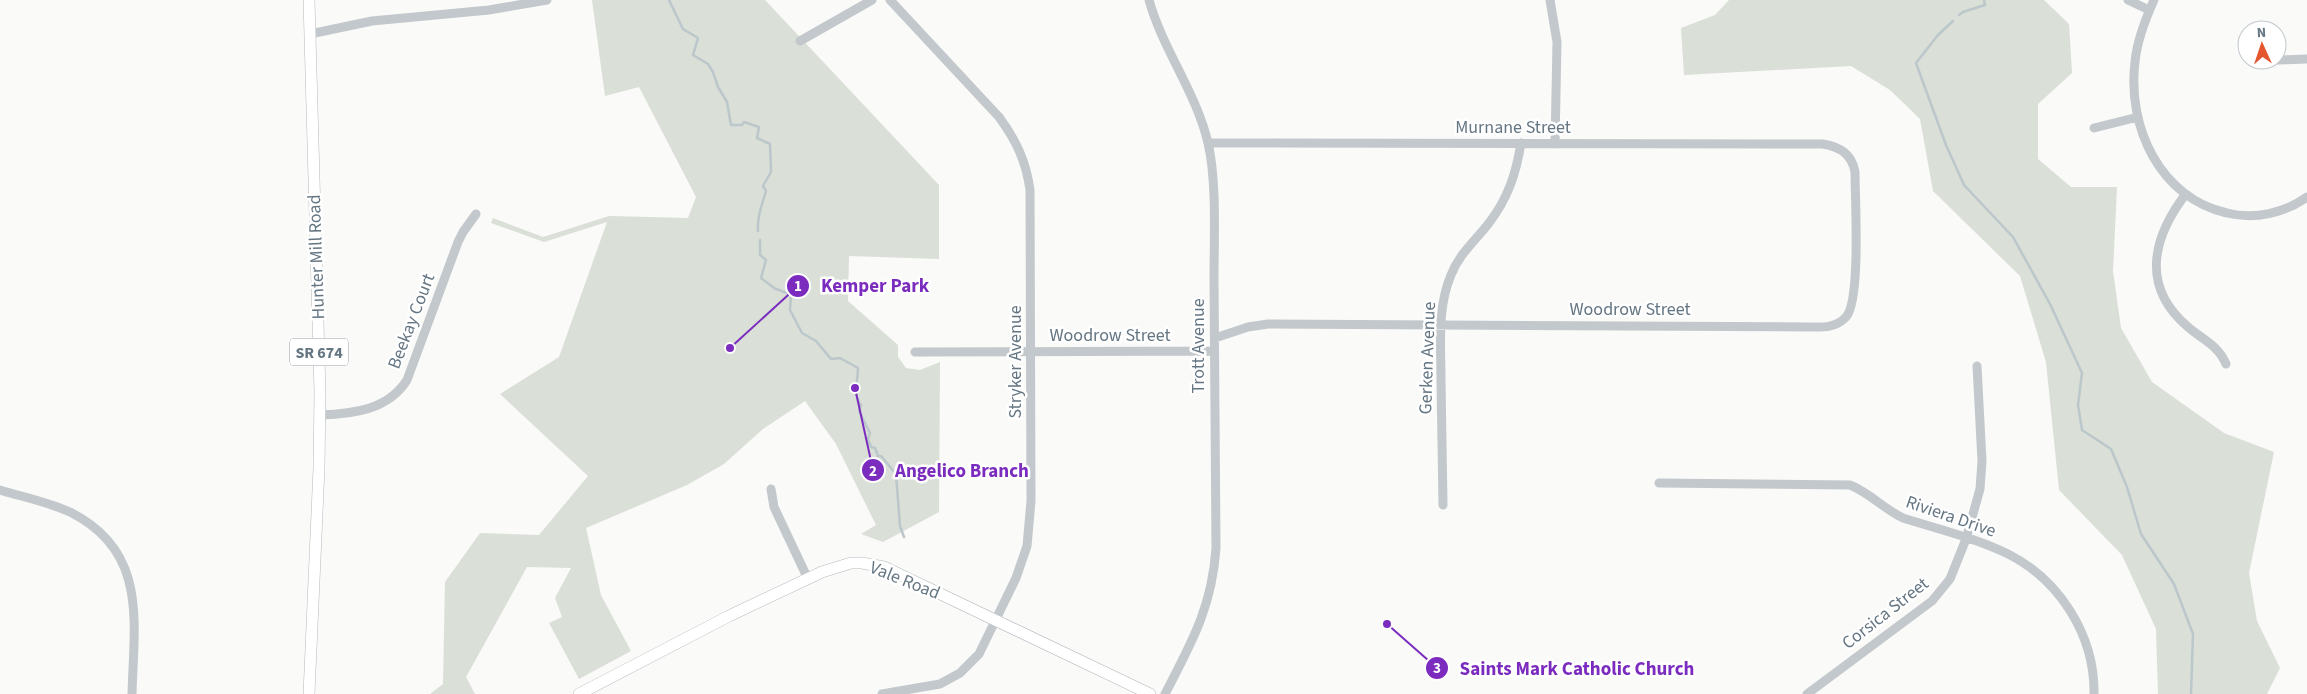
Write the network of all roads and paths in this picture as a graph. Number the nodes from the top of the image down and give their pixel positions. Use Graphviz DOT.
graph roads {
  1 [pos="309,0"];
  2 [pos="547,0"];
  3 [pos="872,0"];
  4 [pos="890,0"];
  5 [pos="1148,0"];
  6 [pos="1550,0"];
  7 [pos="2128,0"];
  8 [pos="2154,0"];
  9 [pos="2149,10"];
  10 [pos="310,34"];
  11 [pos="800,41"];
  12 [pos="2307,59"];
  13 [pos="2287,60"];
  14 [pos="2138,117"];
  15 [pos="2094,128"];
  16 [pos="1208,143"];
  17 [pos="1521,143"];
  18 [pos="1555,144"];
  19 [pos="1819,144"];
  20 [pos="2184,195"];
  21 [pos="2307,197"];
  22 [pos="476,214"];
  23 [pos="1442,325"];
  24 [pos="1215,338"];
  25 [pos="1214,351"];
  26 [pos="915,352"];
  27 [pos="1031,352"];
  28 [pos="2226,364"];
  29 [pos="1978,366"];
  30 [pos="320,415"];
  31 [pos="1658,483"];
  32 [pos="771,488"];
  33 [pos="0,490"];
  34 [pos="1443,505"];
  35 [pos="1966,539"];
  36 [pos="808,578"];
  37 [pos="997,621"];
  38 [pos="132,694"];
  39 [pos="309,694"];
  40 [pos="579,694"];
  41 [pos="882,694"];
  42 [pos="1150,694"];
  43 [pos="1165,694"];
  44 [pos="1807,694"];
  45 [pos="2094,694"];
  1 -- 10 [label="main road, Hunter Mill Road / SR 674"];
  2 -- 10 [label="street"];
  3 -- 11 [label="street"];
  4 -- 27 [label="street, Stryker Avenue"];
  5 -- 16 [label="street, Trott Avenue"];
  6 -- 18 [label="street"];
  7 -- 9 [label="street"];
  8 -- 9 [label="street"];
  9 -- 14 [label="street"];
  10 -- 30 [label="main road, Hunter Mill Road / SR 674"];
  12 -- 13 [label="street"];
  14 -- 15 [label="street"];
  14 -- 20 [label="street"];
  16 -- 17 [label="street, Murnane Street"];
  16 -- 24 [label="street, Trott Avenue"];
  17 -- 18 [label="street, Murnane Street"];
  17 -- 23 [label="street, Gerken Avenue"];
  18 -- 19 [label="street, Murnane Street"];
  19 -- 23 [label="street, Woodrow Street"];
  20 -- 21 [label="street"];
  20 -- 28 [label="street"];
  22 -- 30 [label="street, Beekay Court"];
  23 -- 24 [label="street, Woodrow Street"];
  23 -- 34 [label="street, Gerken Avenue"];
  24 -- 25 [label="street, Trott Avenue"];
  25 -- 27 [label="street, Woodrow Street"];
  25 -- 43 [label="street, Trott Avenue"];
  26 -- 27 [label="street, Woodrow Street"];
  27 -- 37 [label="street, Stryker Avenue"];
  29 -- 35 [label="street, Corsica Street"];
  30 -- 39 [label="main road, Hunter Mill Road / SR 674"];
  31 -- 35 [label="street, Riviera Drive"];
  32 -- 36 [label="street"];
  33 -- 38 [label="street"];
  35 -- 44 [label="street, Corsica Street"];
  35 -- 45 [label="street, Riviera Drive"];
  36 -- 37 [label="main road, Vale Road"];
  36 -- 40 [label="main road, Vale Road"];
  37 -- 41 [label="street, Stryker Avenue"];
  37 -- 42 [label="main road, Vale Road"];
}
